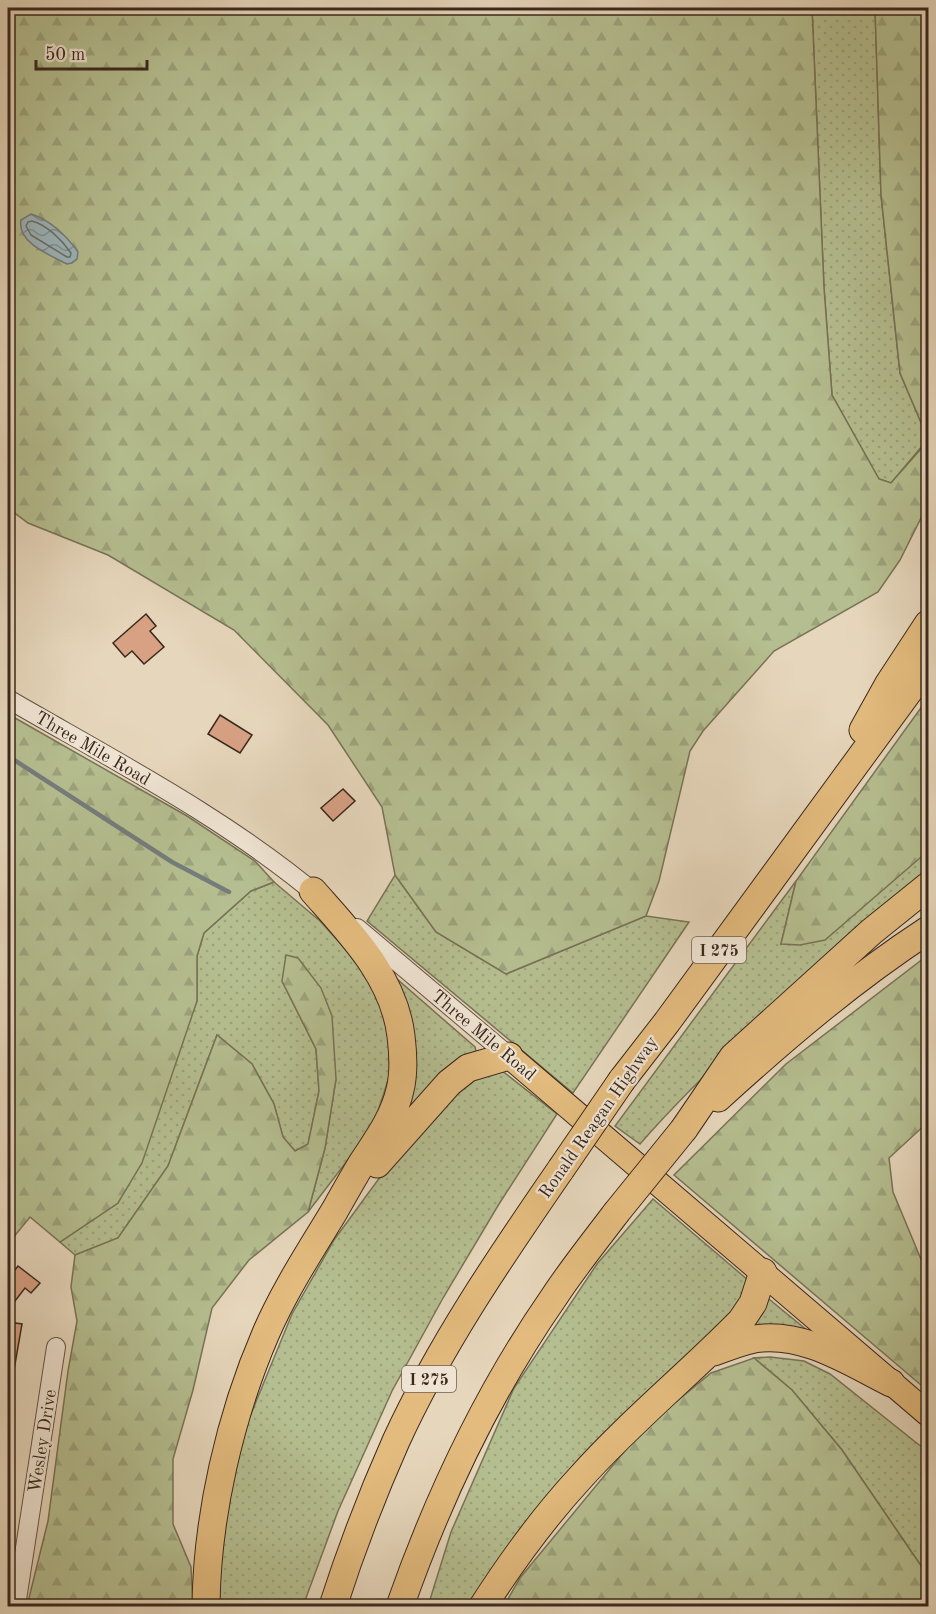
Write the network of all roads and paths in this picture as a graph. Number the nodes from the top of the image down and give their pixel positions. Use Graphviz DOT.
graph roads {
  1 [pos="928,624"];
  2 [pos="928,665"];
  3 [pos="8,699"];
  4 [pos="815,818"];
  5 [pos="928,886"];
  6 [pos="313,891"];
  7 [pos="928,930"];
  8 [pos="509,1056"];
  9 [pos="684,1129"];
  10 [pos="336,1209"];
  11 [pos="763,1272"];
  12 [pos="56,1347"];
  13 [pos="708,1355"];
  14 [pos="891,1383"];
  15 [pos="928,1414"];
  16 [pos="16,1606"];
  17 [pos="206,1606"];
  18 [pos="333,1606"];
  19 [pos="400,1606"];
  20 [pos="483,1606"];
  1 -- 4 [label="highway"];
  2 -- 4 [label="highway, Ronald Reagan Highway / I 275"];
  3 -- 6 [label="street, Three Mile Road"];
  4 -- 18 [label="highway, Ronald Reagan Highway / I 275, bridge"];
  5 -- 9 [label="highway"];
  6 -- 8 [label="street, Three Mile Road"];
  6 -- 10 [label="highway"];
  7 -- 9 [label="highway"];
  8 -- 10 [label="highway"];
  8 -- 11 [label="main road, Three Mile Road"];
  9 -- 19 [label="highway, bridge"];
  10 -- 17 [label="highway"];
  11 -- 13 [label="highway"];
  11 -- 14 [label="main road, Three Mile Road"];
  12 -- 16 [label="street, Wesley Drive"];
  13 -- 14 [label="highway"];
  13 -- 20 [label="highway"];
  14 -- 15 [label="main road, Three Mile Road"];
}
